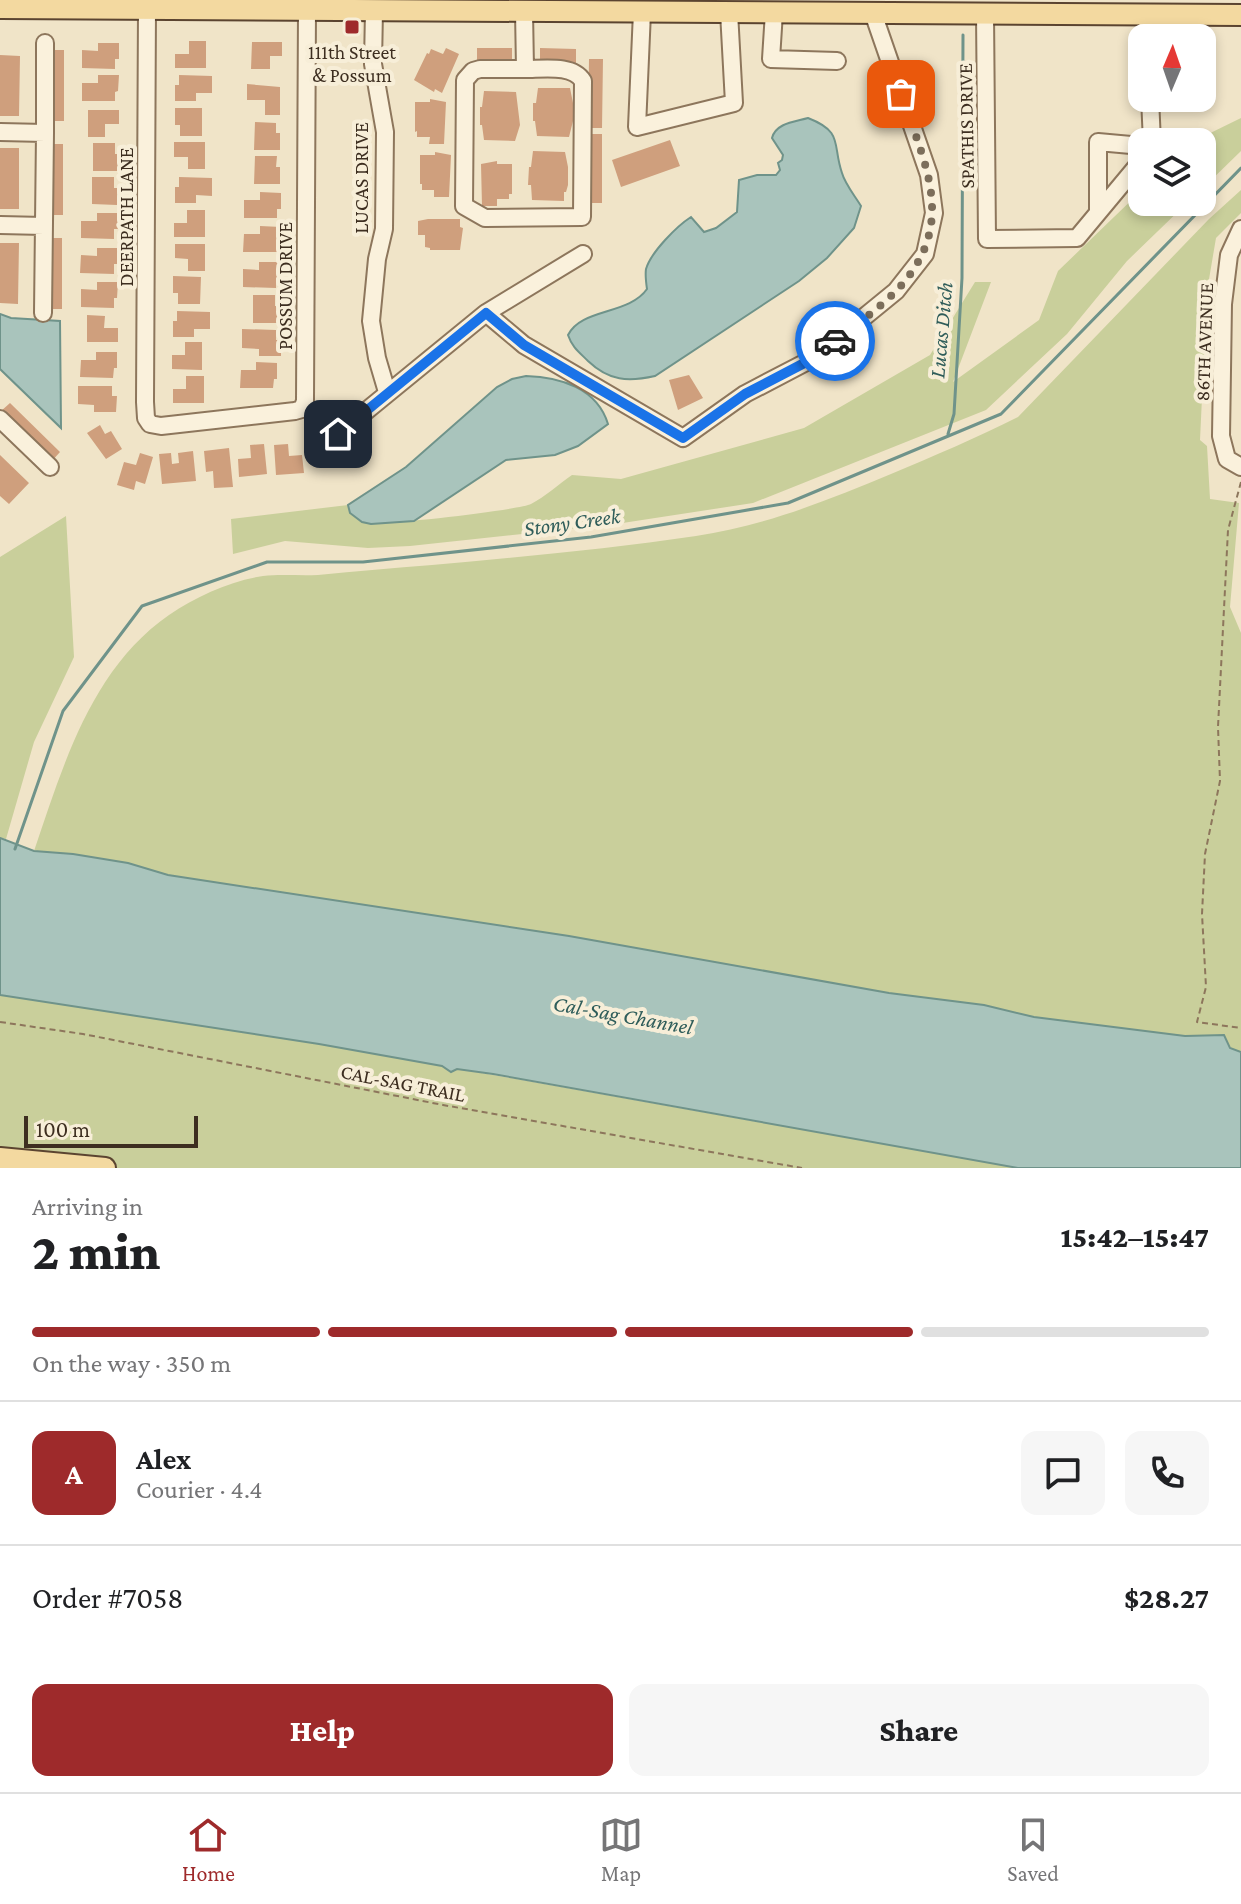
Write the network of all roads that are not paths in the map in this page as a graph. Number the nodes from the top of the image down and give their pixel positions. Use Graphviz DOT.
graph roads {
  1 [pos="307,3"];
  2 [pos="0,8"];
  3 [pos="147,9"];
  4 [pos="374,10"];
  5 [pos="1228,10"];
  6 [pos="524,11"];
  7 [pos="642,12"];
  8 [pos="729,12"];
  9 [pos="774,12"];
  10 [pos="873,13"];
  11 [pos="985,13"];
  12 [pos="1147,14"];
  13 [pos="1147,24"];
  14 [pos="45,43"];
  15 [pos="837,61"];
  16 [pos="525,69"];
  17 [pos="0,132"];
  18 [pos="45,133"];
  19 [pos="1128,145"];
  20 [pos="1128,177"];
  21 [pos="1098,212"];
  22 [pos="0,225"];
  23 [pos="44,226"];
  24 [pos="1241,229"];
  25 [pos="583,254"];
  26 [pos="1223,304"];
  27 [pos="1241,307"];
  28 [pos="43,313"];
  29 [pos="486,313"];
  30 [pos="387,392"];
  31 [pos="0,419"];
  32 [pos="150,424"];
  33 [pos="338,434"];
  34 [pos="1234,463"];
  35 [pos="50,467"];
  36 [pos="0,1158"];
  37 [pos="105,1168"];
  1 -- 3 [label="main road"];
  1 -- 4 [label="main road"];
  1 -- 32 [label="street, POSSUM DRIVE"];
  2 -- 3 [label="main road"];
  3 -- 32 [label="street, DEERPATH LANE"];
  4 -- 6 [label="main road"];
  4 -- 30 [label="street, LUCAS DRIVE"];
  5 -- 12 [label="main road"];
  6 -- 7 [label="main road"];
  6 -- 16 [label="street"];
  7 -- 8 [label="main road"];
  7 -- 8 [label="street"];
  8 -- 9 [label="main road"];
  9 -- 10 [label="main road"];
  9 -- 15 [label="street"];
  10 -- 11 [label="main road"];
  10 -- 29 [label="street"];
  11 -- 12 [label="main road"];
  11 -- 21 [label="street, SPATHIS DRIVE"];
  12 -- 13 [label="street"];
  14 -- 18 [label="street"];
  16 -- 16 [label="street"];
  17 -- 18 [label="street"];
  18 -- 23 [label="street"];
  19 -- 21 [label="street"];
  20 -- 21 [label="street"];
  22 -- 23 [label="street"];
  23 -- 28 [label="street"];
  24 -- 26 [label="street, 86TH AVENUE"];
  25 -- 29 [label="street"];
  26 -- 27 [label="street"];
  26 -- 34 [label="street, 86TH AVENUE"];
  29 -- 30 [label="street"];
  30 -- 33 [label="street"];
  31 -- 35 [label="street"];
  36 -- 37 [label="main road"];
}
